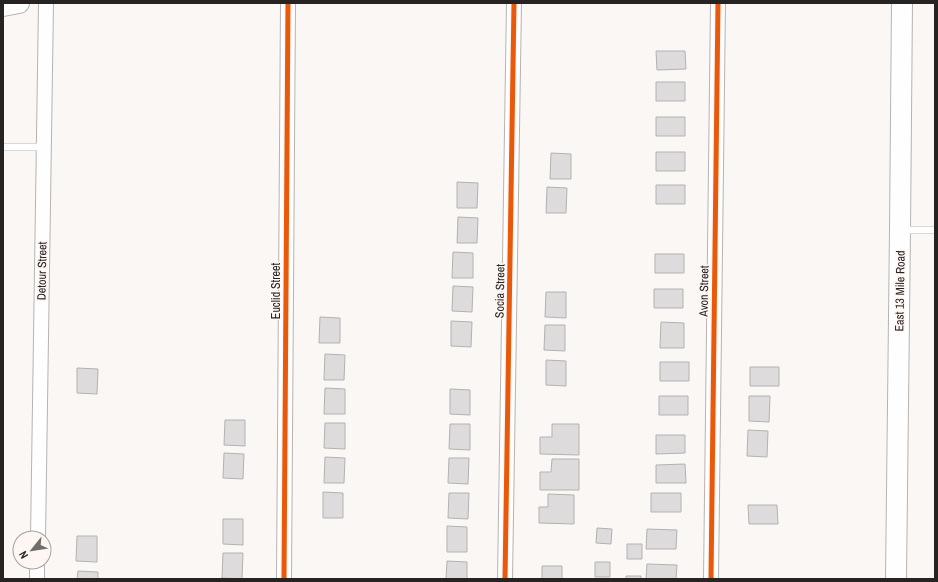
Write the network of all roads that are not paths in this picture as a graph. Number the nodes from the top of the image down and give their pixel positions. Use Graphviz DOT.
graph roads {
  1 [pos="19,3"];
  2 [pos="46,3"];
  3 [pos="288,3"];
  4 [pos="514,3"];
  5 [pos="718,3"];
  6 [pos="902,3"];
  7 [pos="3,6"];
  8 [pos="45,146"];
  9 [pos="3,147"];
  10 [pos="900,230"];
  11 [pos="935,230"];
  12 [pos="38,530"];
  13 [pos="284,579"];
  14 [pos="506,579"];
  15 [pos="711,579"];
  16 [pos="896,579"];
  1 -- 7 [label="main road"];
  2 -- 8 [label="street, Detour Street"];
  3 -- 13 [label="street, Euclid Street"];
  4 -- 14 [label="street, Socia Street"];
  5 -- 15 [label="street, Avon Street"];
  6 -- 10 [label="main road, East 13 Mile Road"];
  8 -- 9 [label="lane"];
  8 -- 12 [label="street, Detour Street"];
  10 -- 11 [label="lane"];
  10 -- 16 [label="main road, East 13 Mile Road"];
}
